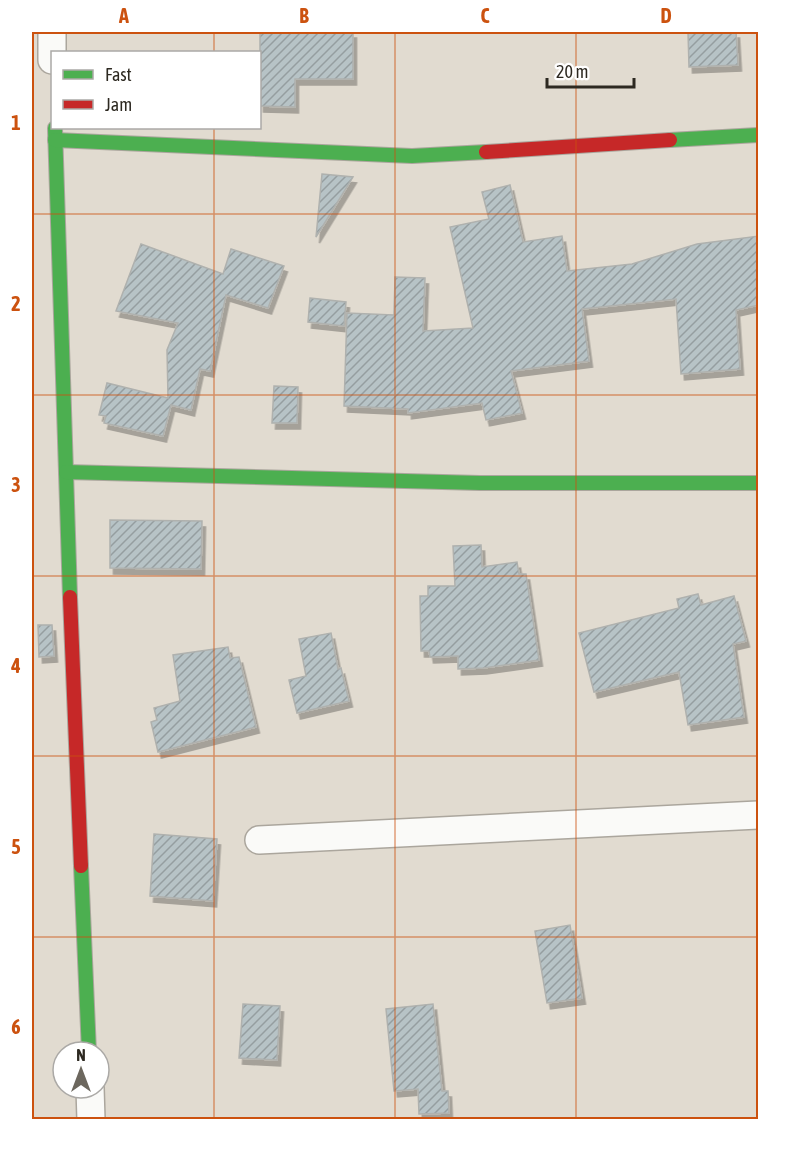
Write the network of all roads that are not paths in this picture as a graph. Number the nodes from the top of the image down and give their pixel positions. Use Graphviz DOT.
graph roads {
  1 [pos="52,32"];
  2 [pos="52,51"];
  3 [pos="55,134"];
  4 [pos="759,135"];
  5 [pos="66,472"];
  6 [pos="759,483"];
  7 [pos="759,815"];
  8 [pos="259,840"];
  9 [pos="89,1040"];
  10 [pos="91,1100"];
  11 [pos="92,1119"];
  1 -- 2 [label="street"];
  3 -- 4 [label="street"];
  3 -- 5 [label="street"];
  5 -- 6 [label="street"];
  5 -- 9 [label="street"];
  7 -- 8 [label="street"];
  10 -- 11 [label="street"];
}
